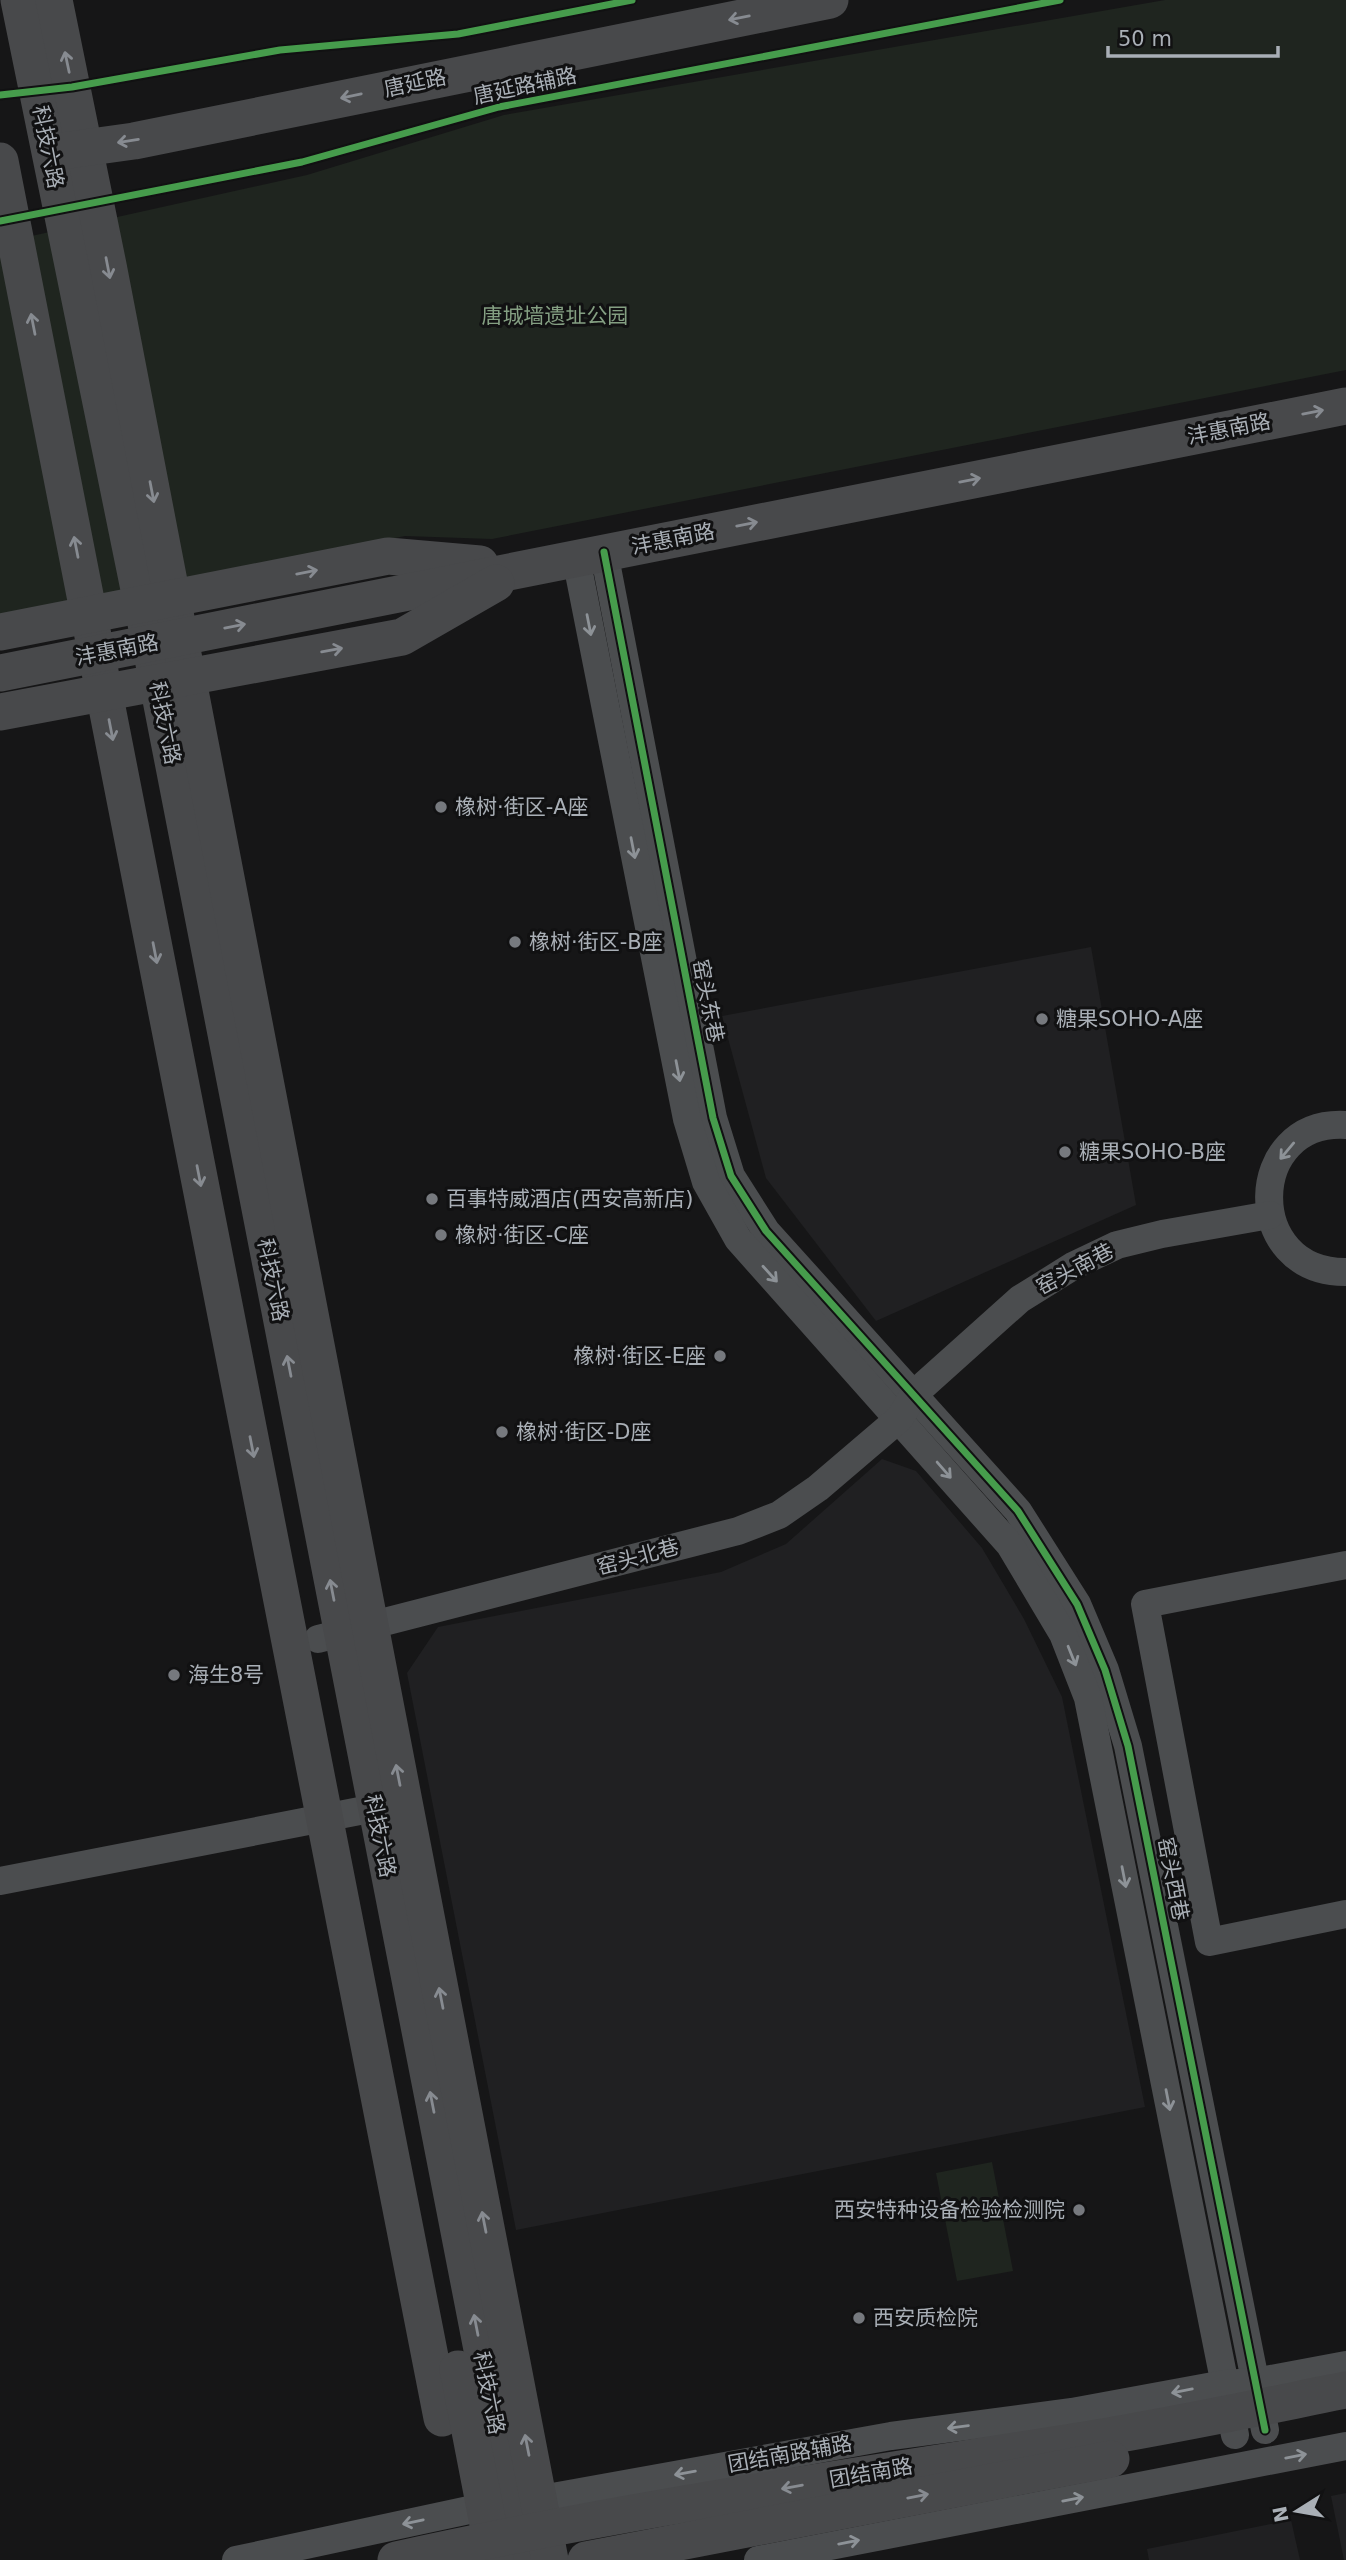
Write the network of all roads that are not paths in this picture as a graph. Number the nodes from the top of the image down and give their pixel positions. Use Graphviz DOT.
graph roads {
  1 [pos="19,0"];
  2 [pos="54,0"];
  3 [pos="830,0"];
  4 [pos="0,15"];
  5 [pos="33,156"];
  6 [pos="1346,406"];
  7 [pos="590,555"];
  8 [pos="523,568"];
  9 [pos="130,606"];
  10 [pos="0,632"];
  11 [pos="138,646"];
  12 [pos="0,673"];
  13 [pos="145,685"];
  14 [pos="0,712"];
  15 [pos="1346,1125"];
  16 [pos="1270,1215"];
  17 [pos="1346,1272"];
  18 [pos="914,1394"];
  19 [pos="900,1418"];
  20 [pos="1346,1566"];
  21 [pos="343,1633"];
  22 [pos="351,1813"];
  23 [pos="0,1881"];
  24 [pos="1346,1914"];
  25 [pos="1346,2365"];
  26 [pos="1346,2390"];
  27 [pos="1245,2408"];
  28 [pos="1346,2414"];
  29 [pos="1346,2446"];
  30 [pos="504,2534"];
  31 [pos="236,2560"];
  32 [pos="396,2560"];
  33 [pos="586,2560"];
  34 [pos="758,2560"];
  1 -- 5 [label="main road, 科技六路"];
  5 -- 2 [label="main road, one-way"];
  3 -- 5 [label="main road, 唐延路, one-way"];
  4 -- 5 [label="main road, 科技六路"];
  5 -- 9 [label="main road, 科技六路"];
  9 -- 5 [label="main road, one-way"];
  5 -- 9 [label="main road, one-way"];
  7 -- 6 [label="main road, 沣惠南路, one-way"];
  7 -- 8 [label="main road, 沣惠南路"];
  7 -- 18 [label="street, 窑头东巷"];
  7 -- 19 [label="street, 窑头东巷, one-way"];
  9 -- 8 [label="main road, one-way"];
  11 -- 8 [label="main road, 沣惠南路, one-way"];
  13 -- 8 [label="main road, one-way"];
  9 -- 10 [label="main road"];
  9 -- 11 [label="main road, 科技六路"];
  9 -- 11 [label="main road"];
  11 -- 12 [label="main road, 沣惠南路"];
  11 -- 13 [label="main road, 科技六路"];
  11 -- 13 [label="main road"];
  13 -- 14 [label="main road"];
  13 -- 21 [label="main road, 科技六路"];
  13 -- 22 [label="main road, one-way"];
  15 -- 16 [label="street, one-way"];
  16 -- 17 [label="street"];
  16 -- 18 [label="street, 窑头南巷"];
  18 -- 19 [label="street, 窑头北巷"];
  18 -- 27 [label="street, 窑头西巷"];
  19 -- 21 [label="street, 窑头北巷"];
  19 -- 27 [label="street, one-way"];
  20 -- 24 [label="street"];
  21 -- 22 [label="main road, 科技六路"];
  30 -- 21 [label="main road, one-way"];
  22 -- 23 [label="street"];
  22 -- 30 [label="main road, 科技六路"];
  22 -- 30 [label="main road"];
  25 -- 27 [label="street"];
  26 -- 27 [label="main road, 团结南路"];
  27 -- 28 [label="main road, 团结南路"];
  27 -- 30 [label="main road, 团结南路, one-way"];
  33 -- 27 [label="main road, 团结南路, one-way"];
  34 -- 29 [label="street, one-way"];
  30 -- 31 [label="street, one-way"];
  30 -- 32 [label="main road, 团结南路"];
}
